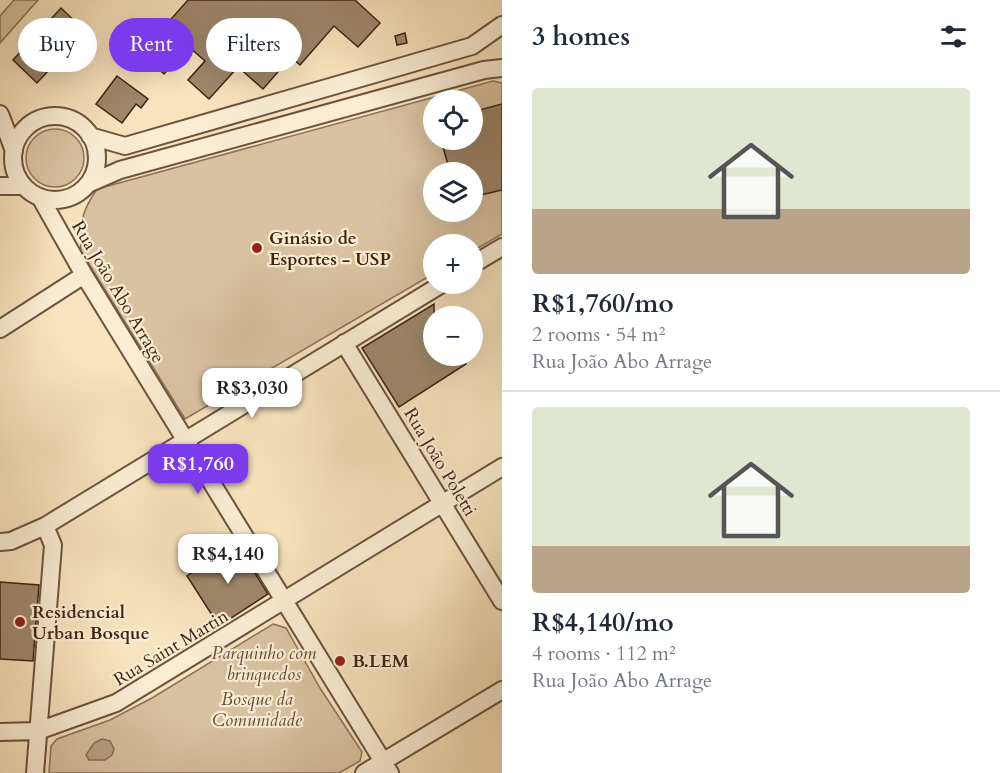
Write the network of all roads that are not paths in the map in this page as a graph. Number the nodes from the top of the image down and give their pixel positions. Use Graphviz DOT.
graph roads {
  1 [pos="502,25"];
  2 [pos="502,68"];
  3 [pos="0,114"];
  4 [pos="90,136"];
  5 [pos="9,162"];
  6 [pos="88,184"];
  7 [pos="0,186"];
  8 [pos="23,186"];
  9 [pos="40,197"];
  10 [pos="502,248"];
  11 [pos="483,259"];
  12 [pos="84,275"];
  13 [pos="425,294"];
  14 [pos="0,329"];
  15 [pos="344,343"];
  16 [pos="184,440"];
  17 [pos="502,467"];
  18 [pos="442,502"];
  19 [pos="45,526"];
  20 [pos="0,543"];
  21 [pos="502,601"];
  22 [pos="284,602"];
  23 [pos="502,690"];
  24 [pos="38,731"];
  25 [pos="0,732"];
  26 [pos="386,767"];
  27 [pos="35,773"];
  28 [pos="363,773"];
  1 -- 4 [label="street"];
  2 -- 6 [label="street"];
  3 -- 5 [label="street"];
  4 -- 5 [label="street"];
  4 -- 6 [label="street"];
  5 -- 8 [label="street"];
  6 -- 9 [label="street"];
  7 -- 8 [label="street"];
  8 -- 9 [label="street"];
  9 -- 12 [label="street, Rua João Abo Arrage"];
  10 -- 11 [label="street"];
  12 -- 14 [label="street"];
  12 -- 16 [label="street, Rua João Abo Arrage"];
  13 -- 15 [label="street"];
  15 -- 16 [label="street"];
  15 -- 18 [label="street, Rua João Poletti"];
  16 -- 19 [label="street"];
  16 -- 22 [label="street, Rua João Abo Arrage"];
  17 -- 18 [label="street, Rua Saint Martin"];
  18 -- 21 [label="street, Rua João Poletti"];
  18 -- 22 [label="street, Rua Saint Martin"];
  19 -- 20 [label="street"];
  19 -- 24 [label="street"];
  22 -- 24 [label="street, Rua Saint Martin"];
  22 -- 26 [label="street, Rua João Abo Arrage"];
  23 -- 26 [label="street"];
  24 -- 25 [label="street, Rua Saint Martin"];
  24 -- 27 [label="street"];
  26 -- 28 [label="street"];
}
